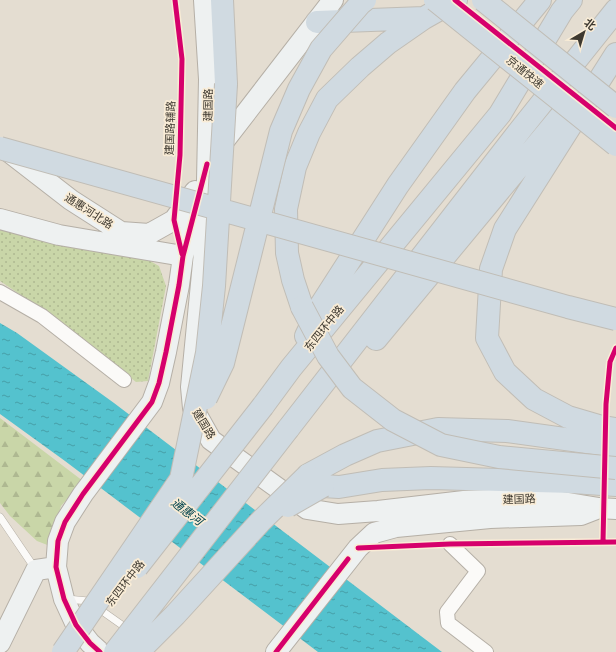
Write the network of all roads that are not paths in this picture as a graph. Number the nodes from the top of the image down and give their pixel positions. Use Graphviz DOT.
graph roads {
  1 [pos="204,0"];
  2 [pos="222,0"];
  3 [pos="334,0"];
  4 [pos="365,0"];
  5 [pos="456,0"];
  6 [pos="483,0"];
  7 [pos="540,0"];
  8 [pos="571,0"];
  9 [pos="429,9"];
  10 [pos="616,10"];
  11 [pos="316,22"];
  12 [pos="616,49"];
  13 [pos="616,54"];
  14 [pos="616,107"];
  15 [pos="0,142"];
  16 [pos="616,145"];
  17 [pos="0,148"];
  18 [pos="207,164"];
  19 [pos="0,219"];
  20 [pos="183,256"];
  21 [pos="0,292"];
  22 [pos="568,307"];
  23 [pos="616,318"];
  24 [pos="616,328"];
  25 [pos="291,368"];
  26 [pos="124,380"];
  27 [pos="302,411"];
  28 [pos="190,432"];
  29 [pos="601,433"];
  30 [pos="616,446"];
  31 [pos="616,479"];
  32 [pos="315,480"];
  33 [pos="607,509"];
  34 [pos="0,517"];
  35 [pos="450,544"];
  36 [pos="56,567"];
  37 [pos="36,570"];
  38 [pos="64,598"];
  39 [pos="76,625"];
  40 [pos="0,643"];
  41 [pos="86,650"];
  42 [pos="144,650"];
  43 [pos="277,650"];
  44 [pos="56,652"];
  45 [pos="63,652"];
  46 [pos="116,652"];
  47 [pos="486,652"];
  1 -- 18 [label="street, 建国路"];
  2 -- 28 [label="highway, bridge"];
  3 -- 11 [label="street"];
  4 -- 28 [label="highway, bridge"];
  5 -- 9 [label="highway"];
  6 -- 14 [label="highway, bridge"];
  7 -- 25 [label="highway"];
  8 -- 25 [label="highway, 东四环中路"];
  9 -- 11 [label="highway"];
  9 -- 16 [label="highway, 京通快速, bridge"];
  9 -- 31 [label="highway, bridge"];
  10 -- 27 [label="highway"];
  11 -- 18 [label="street"];
  12 -- 27 [label="highway"];
  13 -- 29 [label="highway"];
  15 -- 18 [label="street, 通惠河北路"];
  17 -- 22 [label="highway, bridge"];
  18 -- 20 [label="street"];
  18 -- 33 [label="street, 建国路"];
  19 -- 20 [label="street, 通惠河北路"];
  20 -- 36 [label="street"];
  21 -- 26 [label="street"];
  22 -- 23 [label="highway, bridge"];
  22 -- 24 [label="highway, bridge"];
  25 -- 41 [label="highway, 东四环中路, bridge"];
  27 -- 46 [label="highway, bridge"];
  28 -- 45 [label="highway, bridge"];
  29 -- 30 [label="highway"];
  29 -- 32 [label="highway"];
  31 -- 32 [label="highway"];
  32 -- 42 [label="highway, bridge"];
  33 -- 43 [label="street"];
  34 -- 37 [label="lane"];
  35 -- 47 [label="street"];
  36 -- 37 [label="street"];
  36 -- 38 [label="street"];
  37 -- 40 [label="street"];
  38 -- 39 [label="street"];
  38 -- 42 [label="lane"];
  39 -- 41 [label="street"];
  39 -- 44 [label="street"];
}
